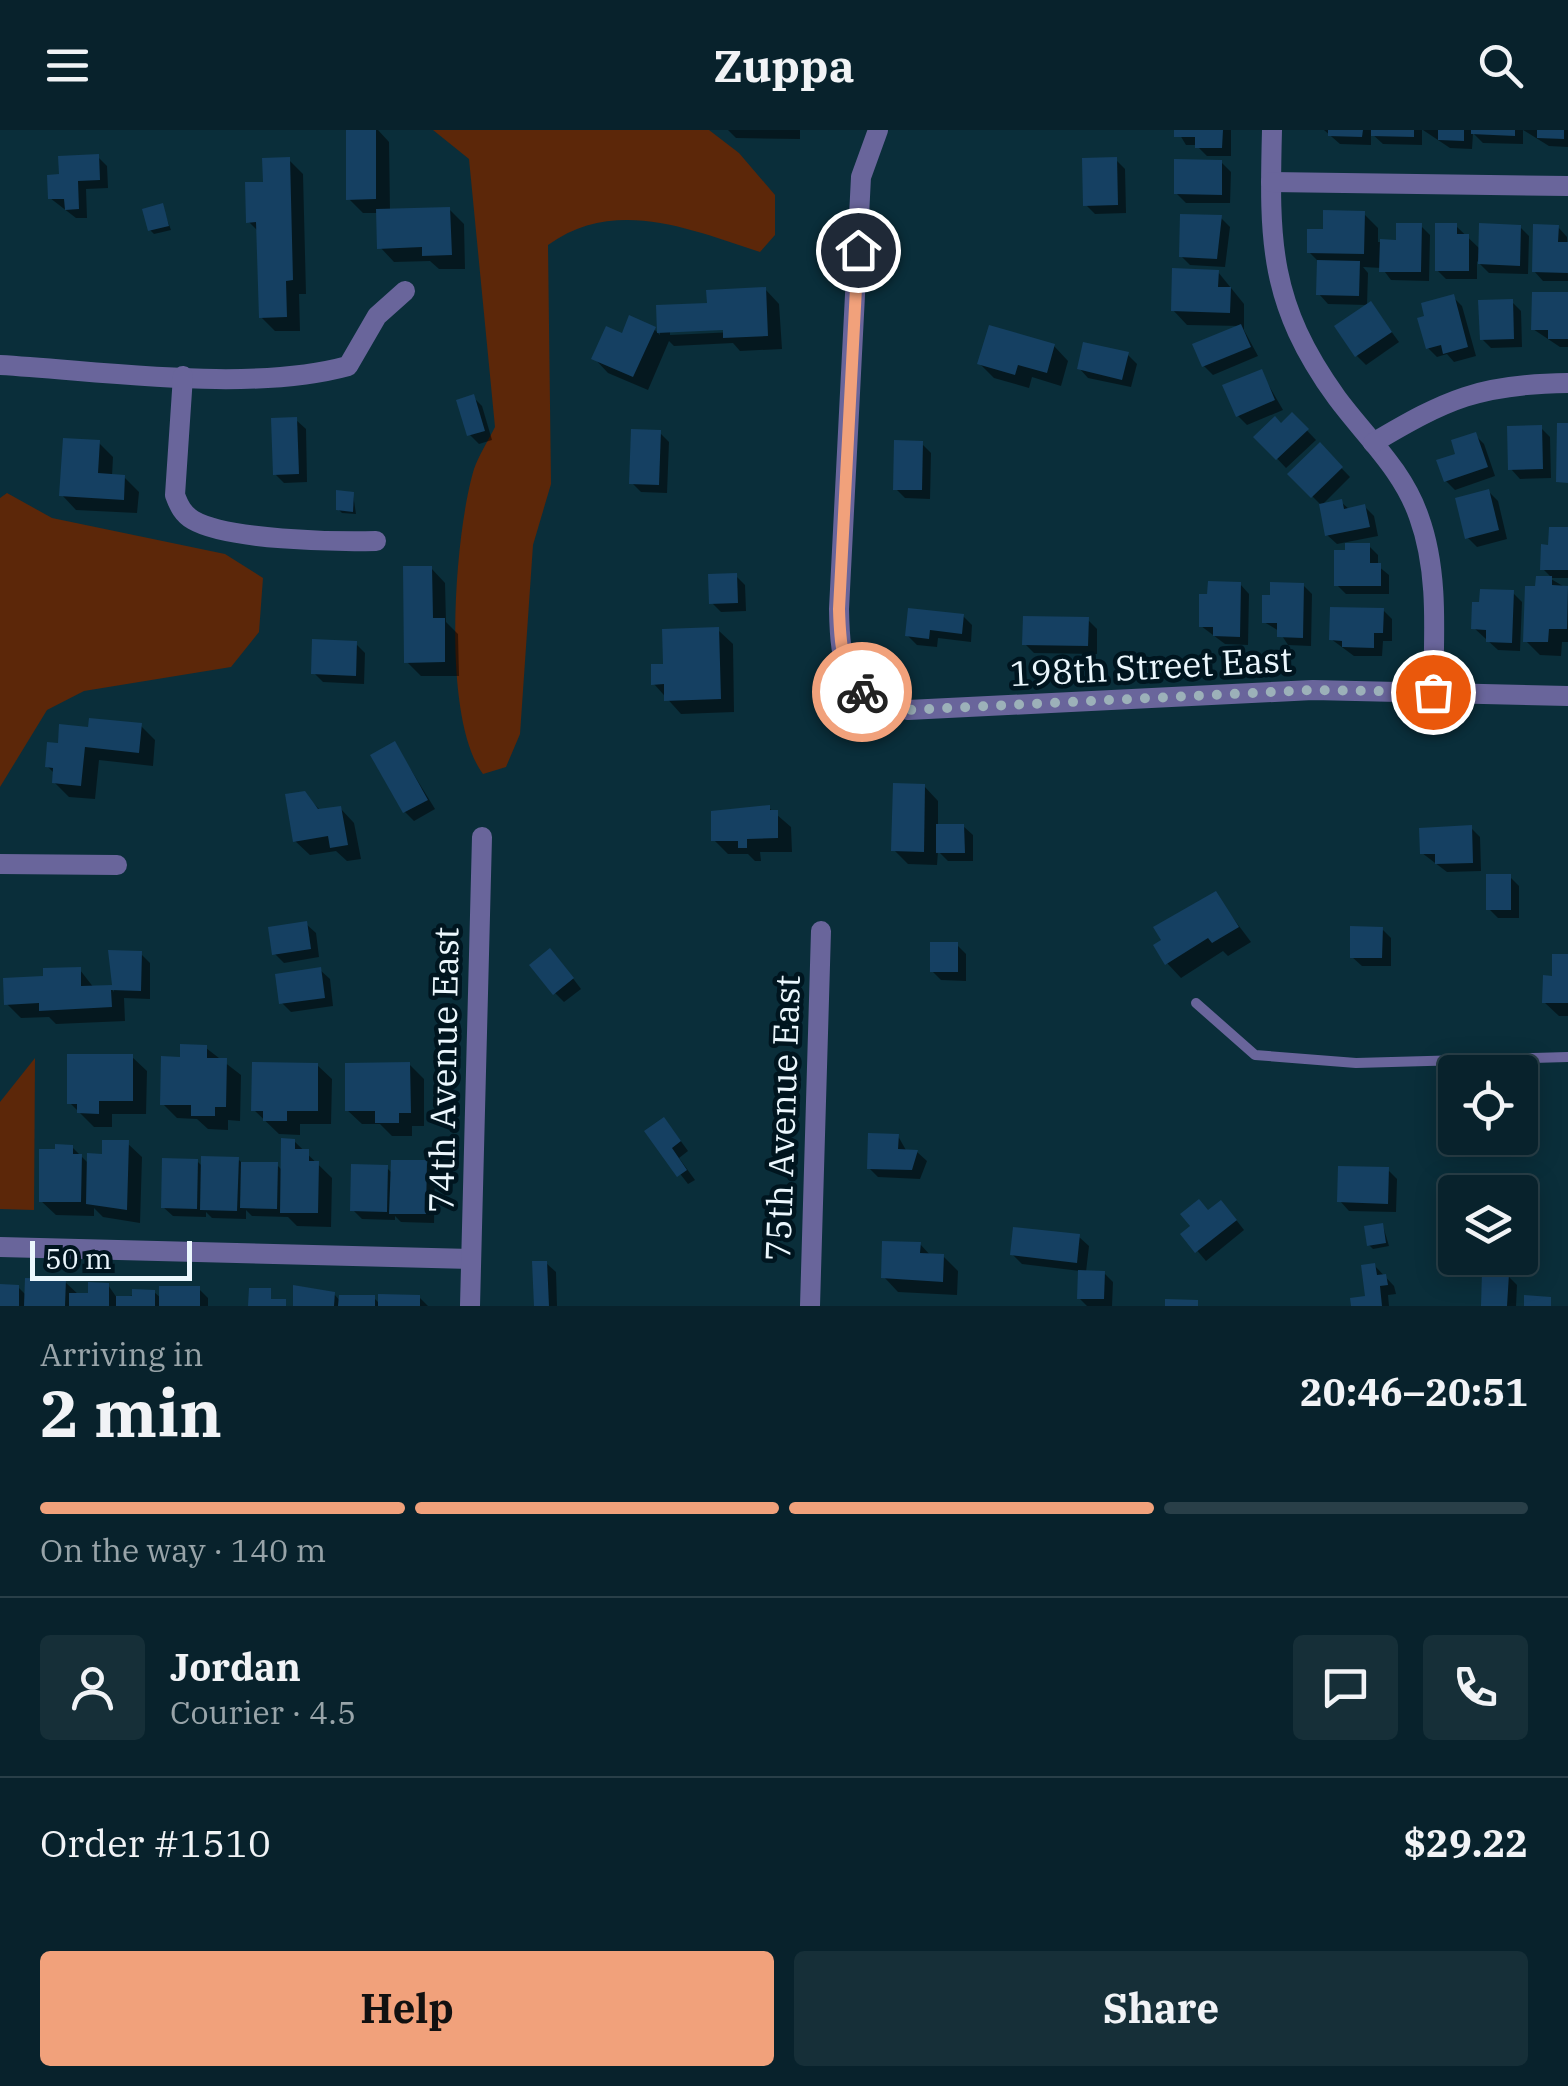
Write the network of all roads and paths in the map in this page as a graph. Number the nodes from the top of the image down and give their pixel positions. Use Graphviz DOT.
graph roads {
  1 [pos="878,130"];
  2 [pos="1272,130"];
  3 [pos="1271,182"];
  4 [pos="1568,186"];
  5 [pos="406,291"];
  6 [pos="0,366"];
  7 [pos="184,376"];
  8 [pos="1568,383"];
  9 [pos="1373,443"];
  10 [pos="376,540"];
  11 [pos="1433,692"];
  12 [pos="1568,696"];
  13 [pos="482,837"];
  14 [pos="0,864"];
  15 [pos="117,865"];
  16 [pos="822,932"];
  17 [pos="1196,1003"];
  18 [pos="1568,1057"];
  19 [pos="0,1247"];
  20 [pos="471,1259"];
  21 [pos="470,1306"];
  22 [pos="810,1306"];
  1 -- 11 [label="street, 198th Street East"];
  2 -- 3 [label="street"];
  3 -- 4 [label="street"];
  3 -- 9 [label="street"];
  5 -- 7 [label="street"];
  6 -- 7 [label="street"];
  7 -- 10 [label="street"];
  8 -- 9 [label="street"];
  9 -- 11 [label="street"];
  11 -- 12 [label="street, 198th Street East"];
  13 -- 20 [label="street, 74th Avenue East"];
  14 -- 15 [label="street"];
  16 -- 22 [label="street, 75th Avenue East"];
  17 -- 18 [label="lane"];
  19 -- 20 [label="street"];
  20 -- 21 [label="street, 74th Avenue East"];
}
